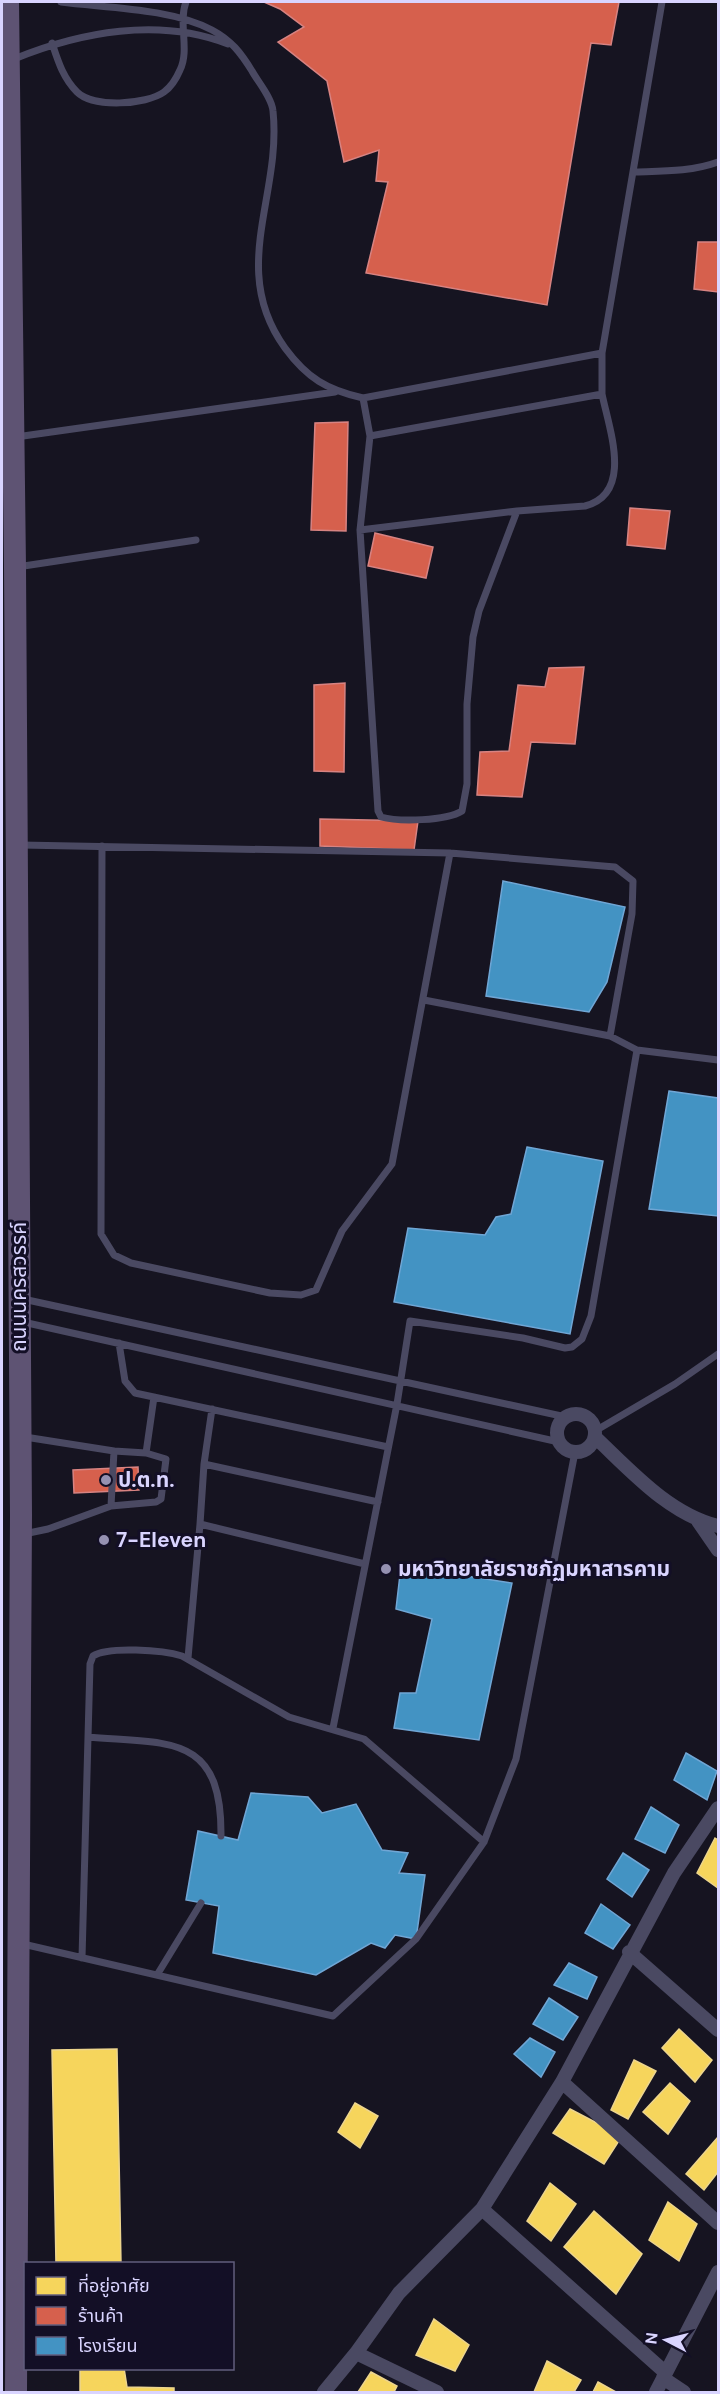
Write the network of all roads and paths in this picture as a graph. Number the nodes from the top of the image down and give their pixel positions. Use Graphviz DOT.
graph roads {
  1 [pos="8,2"];
  2 [pos="61,2"];
  3 [pos="186,2"];
  4 [pos="662,2"];
  5 [pos="182,18"];
  6 [pos="183,33"];
  7 [pos="52,43"];
  8 [pos="238,48"];
  9 [pos="8,61"];
  10 [pos="718,162"];
  11 [pos="633,172"];
  12 [pos="602,352"];
  13 [pos="335,392"];
  14 [pos="602,394"];
  15 [pos="363,398"];
  16 [pos="370,436"];
  17 [pos="14,437"];
  18 [pos="517,511"];
  19 [pos="360,530"];
  20 [pos="196,540"];
  21 [pos="15,567"];
  22 [pos="16,845"];
  23 [pos="102,846"];
  24 [pos="450,853"];
  25 [pos="424,1000"];
  26 [pos="610,1036"];
  27 [pos="637,1050"];
  28 [pos="718,1060"];
  29 [pos="20,1298"];
  30 [pos="19,1321"];
  31 [pos="119,1343"];
  32 [pos="718,1354"];
  33 [pos="401,1381"];
  34 [pos="154,1397"];
  35 [pos="397,1404"];
  36 [pos="212,1409"];
  37 [pos="566,1417"];
  38 [pos="11,1434"];
  39 [pos="595,1434"];
  40 [pos="559,1442"];
  41 [pos="388,1447"];
  42 [pos="114,1450"];
  43 [pos="575,1452"];
  44 [pos="146,1453"];
  45 [pos="204,1464"];
  46 [pos="378,1502"];
  47 [pos="111,1506"];
  48 [pos="698,1521"];
  49 [pos="200,1524"];
  50 [pos="718,1526"];
  51 [pos="20,1535"];
  52 [pos="718,1550"];
  53 [pos="365,1564"];
  54 [pos="188,1658"];
  55 [pos="333,1728"];
  56 [pos="88,1737"];
  57 [pos="718,1808"];
  58 [pos="713,1824"];
  59 [pos="221,1836"];
  60 [pos="484,1842"];
  61 [pos="201,1903"];
  62 [pos="17,1943"];
  63 [pos="629,1952"];
  64 [pos="82,1958"];
  65 [pos="157,1975"];
  66 [pos="718,2030"];
  67 [pos="562,2082"];
  68 [pos="482,2209"];
  69 [pos="718,2223"];
  70 [pos="718,2272"];
  71 [pos="356,2353"];
  72 [pos="664,2375"];
  73 [pos="16,2392"];
  74 [pos="324,2392"];
  75 [pos="437,2392"];
  76 [pos="656,2392"];
  77 [pos="684,2392"];
  1 -- 9 [label="main road, ถนนนครสวรรค์"];
  2 -- 5 [label="lane"];
  3 -- 5 [label="lane"];
  4 -- 11 [label="lane"];
  5 -- 6 [label="lane"];
  5 -- 8 [label="lane"];
  6 -- 7 [label="lane"];
  6 -- 7 [label="lane"];
  6 -- 8 [label="lane"];
  7 -- 9 [label="lane"];
  8 -- 13 [label="lane"];
  9 -- 17 [label="main road, ถนนนครสวรรค์"];
  10 -- 11 [label="lane"];
  11 -- 12 [label="lane"];
  12 -- 14 [label="lane"];
  12 -- 15 [label="lane"];
  13 -- 15 [label="lane"];
  13 -- 17 [label="lane"];
  14 -- 16 [label="lane"];
  14 -- 18 [label="lane"];
  15 -- 16 [label="lane"];
  16 -- 19 [label="lane"];
  17 -- 21 [label="main road, ถนนนครสวรรค์"];
  18 -- 19 [label="lane"];
  18 -- 19 [label="lane"];
  20 -- 21 [label="lane"];
  21 -- 22 [label="main road, ถนนนครสวรรค์"];
  22 -- 23 [label="lane"];
  22 -- 29 [label="main road, ถนนนครสวรรค์"];
  23 -- 24 [label="lane"];
  23 -- 25 [label="lane"];
  24 -- 25 [label="lane"];
  24 -- 26 [label="lane"];
  25 -- 26 [label="lane"];
  26 -- 27 [label="lane"];
  27 -- 28 [label="lane"];
  27 -- 33 [label="lane"];
  29 -- 30 [label="main road, ถนนนครสวรรค์"];
  29 -- 33 [label="lane"];
  30 -- 31 [label="lane"];
  30 -- 38 [label="main road, ถนนนครสวรรค์"];
  31 -- 34 [label="lane"];
  31 -- 35 [label="lane"];
  32 -- 39 [label="lane"];
  33 -- 35 [label="lane"];
  33 -- 37 [label="lane"];
  34 -- 36 [label="lane"];
  34 -- 44 [label="lane"];
  35 -- 40 [label="lane"];
  35 -- 41 [label="lane"];
  36 -- 41 [label="lane"];
  36 -- 45 [label="lane"];
  37 -- 39 [label="street"];
  37 -- 40 [label="street"];
  38 -- 42 [label="lane"];
  38 -- 51 [label="main road, ถนนนครสวรรค์"];
  39 -- 43 [label="street"];
  39 -- 48 [label="street"];
  40 -- 43 [label="street"];
  41 -- 46 [label="lane"];
  42 -- 44 [label="lane"];
  42 -- 47 [label="lane"];
  43 -- 60 [label="lane"];
  44 -- 47 [label="lane"];
  45 -- 46 [label="lane"];
  45 -- 49 [label="lane"];
  46 -- 53 [label="lane"];
  47 -- 51 [label="lane"];
  48 -- 50 [label="street"];
  48 -- 52 [label="street"];
  49 -- 53 [label="lane"];
  49 -- 54 [label="lane"];
  51 -- 62 [label="main road, ถนนนครสวรรค์"];
  53 -- 55 [label="lane"];
  54 -- 55 [label="lane"];
  54 -- 56 [label="lane"];
  55 -- 60 [label="lane"];
  56 -- 59 [label="lane"];
  56 -- 64 [label="lane"];
  57 -- 58 [label="street"];
  58 -- 63 [label="street"];
  60 -- 65 [label="lane"];
  61 -- 65 [label="lane"];
  62 -- 64 [label="lane"];
  62 -- 73 [label="main road, ถนนนครสวรรค์"];
  63 -- 66 [label="street"];
  63 -- 67 [label="street"];
  64 -- 65 [label="lane"];
  67 -- 68 [label="street"];
  67 -- 69 [label="street"];
  68 -- 71 [label="street"];
  68 -- 72 [label="street"];
  70 -- 72 [label="street"];
  71 -- 74 [label="street"];
  71 -- 75 [label="street"];
  72 -- 76 [label="street"];
  72 -- 77 [label="street"];
}
